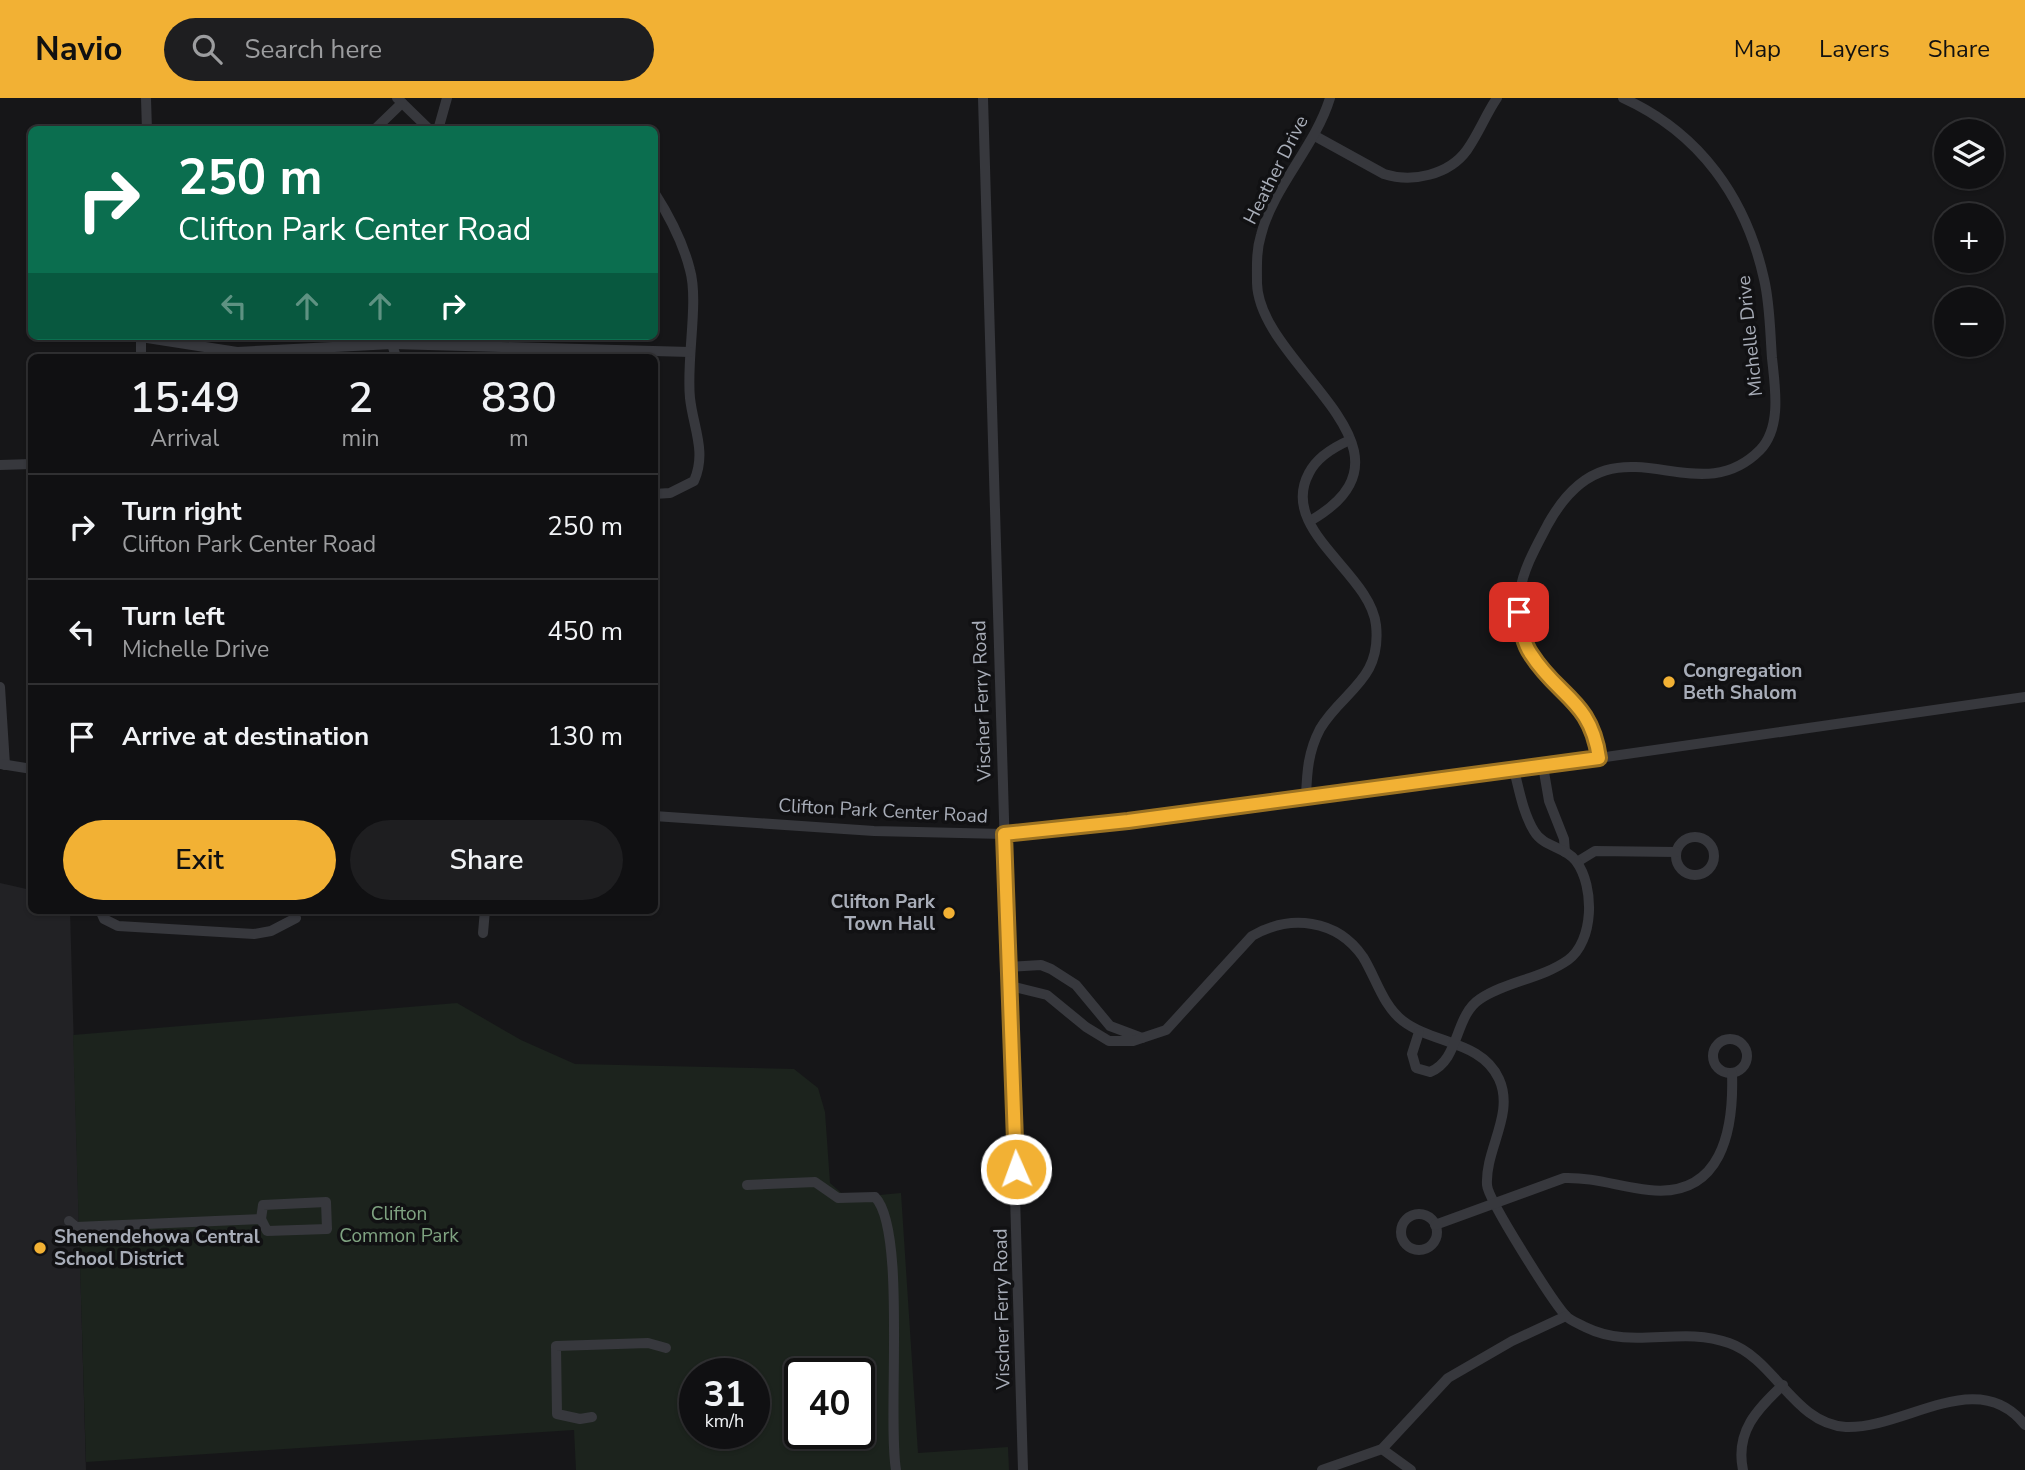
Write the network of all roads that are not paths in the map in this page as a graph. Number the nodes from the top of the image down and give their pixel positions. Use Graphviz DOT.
graph roads {
  1 [pos="146,98"];
  2 [pos="447,98"];
  3 [pos="983,98"];
  4 [pos="1330,98"];
  5 [pos="1497,98"];
  6 [pos="1623,98"];
  7 [pos="399,101"];
  8 [pos="147,126"];
  9 [pos="377,126"];
  10 [pos="426,126"];
  11 [pos="439,126"];
  12 [pos="1315,136"];
  13 [pos="658,199"];
  14 [pos="160,340"];
  15 [pos="392,340"];
  16 [pos="690,352"];
  17 [pos="1350,440"];
  18 [pos="28,464"];
  19 [pos="0,465"];
  20 [pos="658,494"];
  21 [pos="1310,522"];
  22 [pos="0,687"];
  23 [pos="2025,697"];
  24 [pos="1599,758"];
  25 [pos="2,764"];
  26 [pos="1543,766"];
  27 [pos="28,768"];
  28 [pos="1514,769"];
  29 [pos="1306,796"];
  30 [pos="658,816"];
  31 [pos="1004,834"];
  32 [pos="1565,852"];
  33 [pos="1676,852"];
  34 [pos="1577,862"];
  35 [pos="102,914"];
  36 [pos="485,914"];
  37 [pos="296,918"];
  38 [pos="483,933"];
  39 [pos="1009,967"];
  40 [pos="1010,986"];
  41 [pos="1419,1032"];
  42 [pos="1146,1039"];
  43 [pos="1453,1044"];
  44 [pos="1732,1073"];
  45 [pos="747,1185"];
  46 [pos="1494,1202"];
  47 [pos="261,1219"];
  48 [pos="69,1222"];
  49 [pos="1436,1225"];
  50 [pos="1566,1316"];
  51 [pos="666,1348"];
  52 [pos="1783,1385"];
  53 [pos="592,1417"];
  54 [pos="2025,1425"];
  55 [pos="1382,1449"];
  56 [pos="896,1470"];
  57 [pos="1023,1470"];
  58 [pos="1322,1470"];
  59 [pos="1411,1470"];
  60 [pos="1743,1470"];
  1 -- 8 [label="street"];
  2 -- 11 [label="street"];
  3 -- 31 [label="street, Vischer Ferry Road"];
  4 -- 12 [label="street, Heather Drive"];
  5 -- 12 [label="street"];
  6 -- 24 [label="street, Michelle Drive"];
  7 -- 9 [label="street"];
  7 -- 10 [label="street"];
  12 -- 17 [label="street, Heather Drive"];
  13 -- 16 [label="street"];
  14 -- 15 [label="street"];
  15 -- 16 [label="street"];
  16 -- 20 [label="street"];
  17 -- 21 [label="street, Heather Drive"];
  17 -- 21 [label="street"];
  18 -- 19 [label="street"];
  21 -- 29 [label="street"];
  22 -- 25 [label="street"];
  23 -- 24 [label="street, Clifton Park Center Road"];
  24 -- 26 [label="street, Clifton Park Center Road"];
  25 -- 27 [label="street"];
  26 -- 28 [label="street, Clifton Park Center Road"];
  26 -- 32 [label="street"];
  28 -- 29 [label="street, Clifton Park Center Road"];
  28 -- 32 [label="street"];
  29 -- 31 [label="street, Clifton Park Center Road"];
  30 -- 31 [label="street, Clifton Park Center Road"];
  31 -- 39 [label="street, Vischer Ferry Road"];
  32 -- 34 [label="street"];
  33 -- 34 [label="street"];
  34 -- 43 [label="street"];
  35 -- 37 [label="street"];
  36 -- 38 [label="street"];
  39 -- 40 [label="street, Vischer Ferry Road"];
  39 -- 42 [label="street"];
  40 -- 42 [label="street"];
  40 -- 57 [label="street, Vischer Ferry Road"];
  41 -- 42 [label="street"];
  41 -- 43 [label="street"];
  41 -- 43 [label="street"];
  43 -- 46 [label="street"];
  44 -- 46 [label="street"];
  45 -- 56 [label="street"];
  46 -- 49 [label="street"];
  46 -- 50 [label="street"];
  47 -- 47 [label="street"];
  47 -- 48 [label="street"];
  50 -- 52 [label="street"];
  50 -- 55 [label="street"];
  51 -- 53 [label="street"];
  52 -- 54 [label="street"];
  52 -- 60 [label="street"];
  55 -- 58 [label="street"];
  55 -- 59 [label="street"];
}
